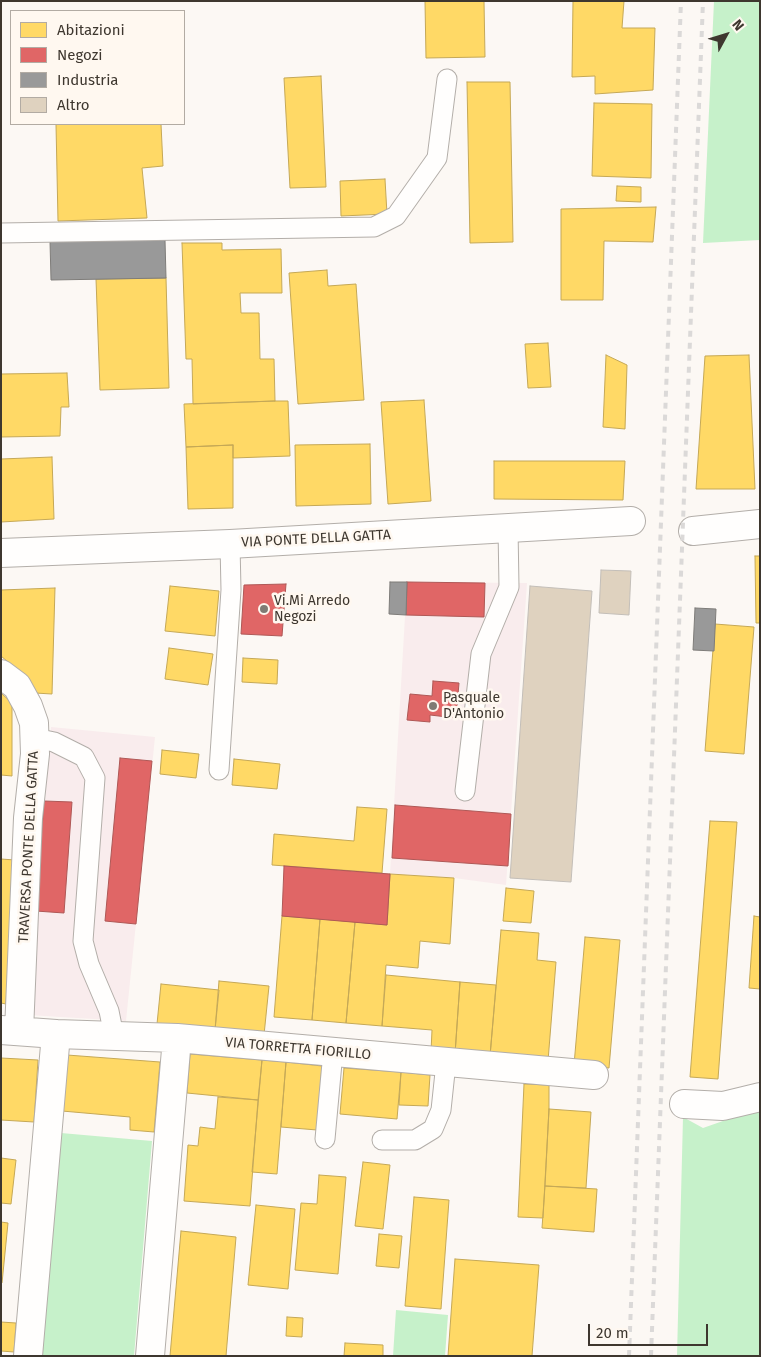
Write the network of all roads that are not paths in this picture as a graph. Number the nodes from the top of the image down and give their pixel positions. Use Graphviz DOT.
graph roads {
  1 [pos="447,79"];
  2 [pos="1,233"];
  3 [pos="631,521"];
  4 [pos="760,524"];
  5 [pos="508,528"];
  6 [pos="693,531"];
  7 [pos="230,544"];
  8 [pos="1,553"];
  9 [pos="1,674"];
  10 [pos="35,738"];
  11 [pos="219,770"];
  12 [pos="465,791"];
  13 [pos="10,1030"];
  14 [pos="56,1034"];
  15 [pos="114,1036"];
  16 [pos="177,1038"];
  17 [pos="333,1052"];
  18 [pos="446,1062"];
  19 [pos="594,1075"];
  20 [pos="760,1097"];
  21 [pos="684,1104"];
  22 [pos="325,1139"];
  23 [pos="382,1140"];
  24 [pos="28,1356"];
  25 [pos="150,1356"];
  1 -- 2 [label="lane"];
  3 -- 5 [label="street, VIA PONTE DELLA GATTA"];
  4 -- 6 [label="street"];
  5 -- 7 [label="street, VIA PONTE DELLA GATTA"];
  5 -- 12 [label="lane"];
  7 -- 8 [label="street, VIA PONTE DELLA GATTA"];
  7 -- 11 [label="lane"];
  9 -- 10 [label="street, TRAVERSA PONTE DELLA GATTA"];
  10 -- 13 [label="street, TRAVERSA PONTE DELLA GATTA"];
  10 -- 15 [label="lane"];
  13 -- 14 [label="street, VIA TORRETTA FIORILLO"];
  14 -- 15 [label="street, VIA TORRETTA FIORILLO"];
  14 -- 24 [label="street"];
  15 -- 16 [label="street, VIA TORRETTA FIORILLO"];
  16 -- 17 [label="street, VIA TORRETTA FIORILLO"];
  16 -- 25 [label="street"];
  17 -- 18 [label="street, VIA TORRETTA FIORILLO"];
  17 -- 22 [label="lane"];
  18 -- 19 [label="street, VIA TORRETTA FIORILLO"];
  18 -- 23 [label="lane"];
  20 -- 21 [label="street"];
}
